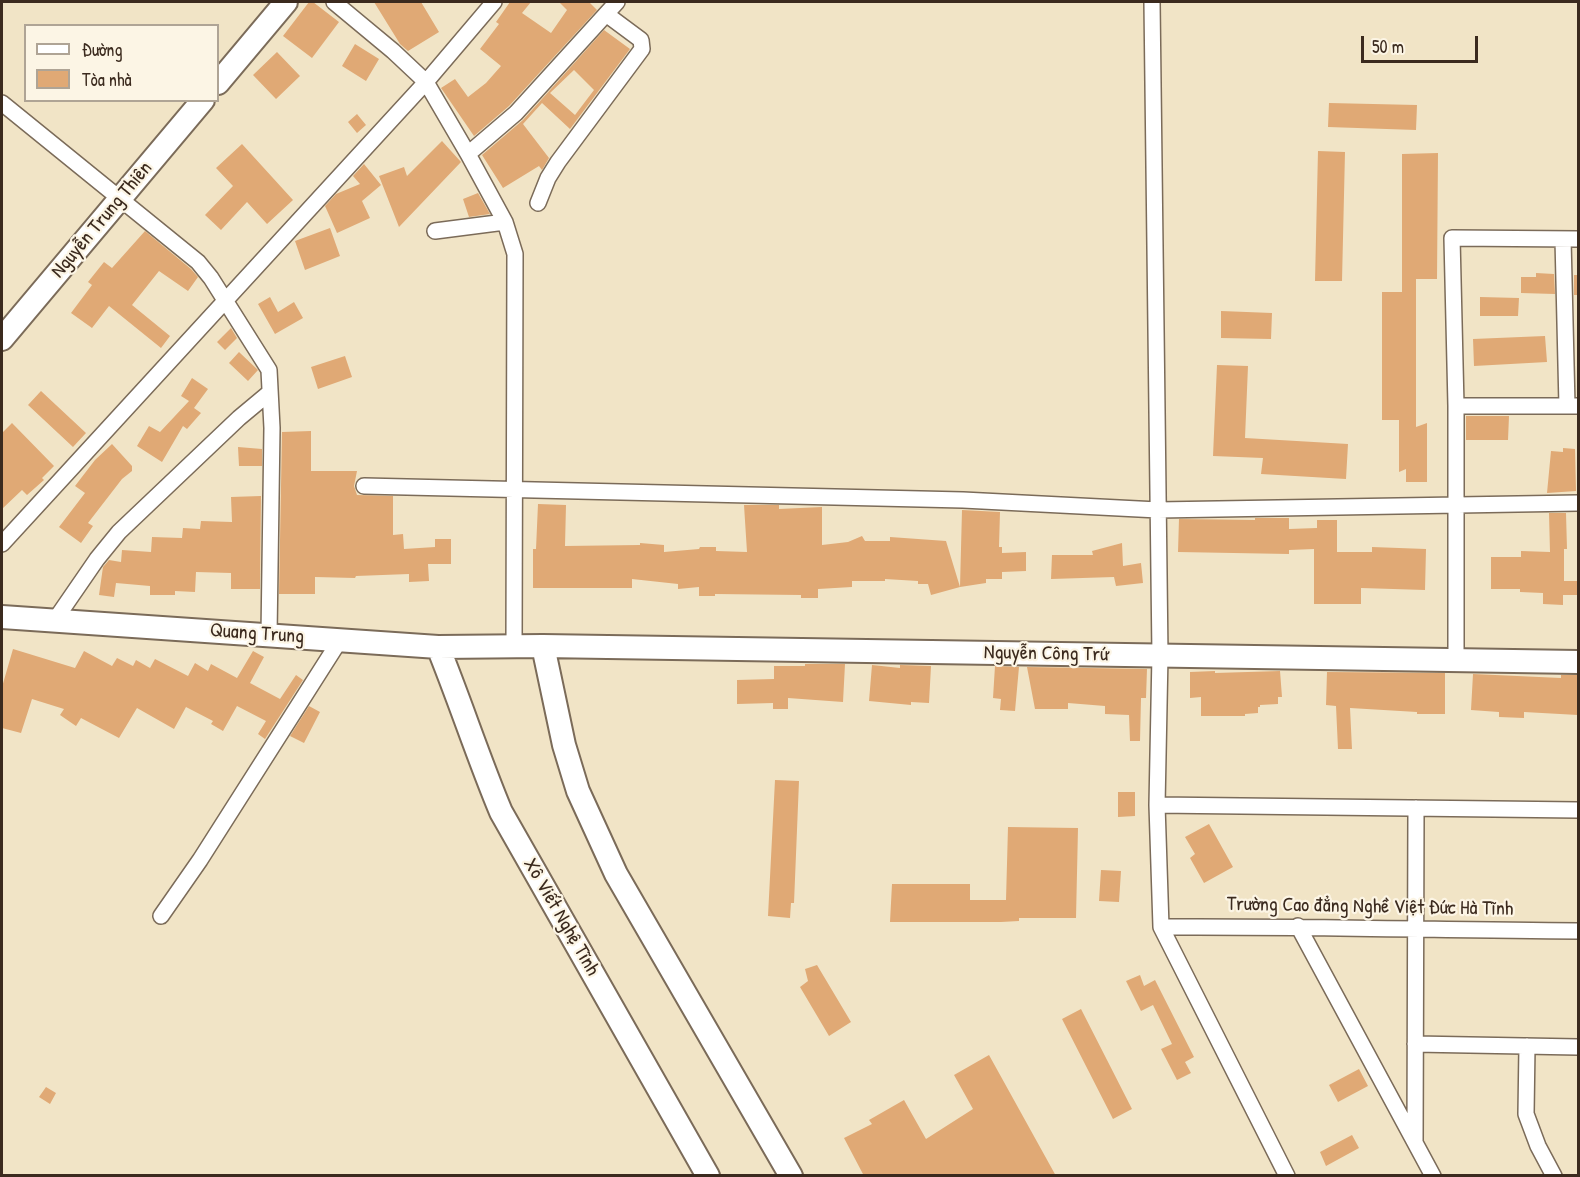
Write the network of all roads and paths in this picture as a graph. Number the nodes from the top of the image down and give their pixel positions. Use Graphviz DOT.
graph roads {
  1 [pos="286,2"];
  2 [pos="334,2"];
  3 [pos="494,2"];
  4 [pos="617,2"];
  5 [pos="1152,2"];
  6 [pos="606,14"];
  7 [pos="219,82"];
  8 [pos="426,82"];
  9 [pos="201,102"];
  10 [pos="2,103"];
  11 [pos="468,154"];
  12 [pos="120,199"];
  13 [pos="538,203"];
  14 [pos="505,222"];
  15 [pos="435,231"];
  16 [pos="1571,239"];
  17 [pos="224,302"];
  18 [pos="2,339"];
  19 [pos="269,393"];
  20 [pos="1456,406"];
  21 [pos="1573,406"];
  22 [pos="364,486"];
  23 [pos="514,489"];
  24 [pos="1578,503"];
  25 [pos="1455,504"];
  26 [pos="1158,510"];
  27 [pos="2,544"];
  28 [pos="2,617"];
  29 [pos="55,620"];
  30 [pos="269,635"];
  31 [pos="340,640"];
  32 [pos="438,646"];
  33 [pos="543,646"];
  34 [pos="513,647"];
  35 [pos="1160,655"];
  36 [pos="1456,660"];
  37 [pos="1578,662"];
  38 [pos="1157,805"];
  39 [pos="1416,808"];
  40 [pos="1578,810"];
  41 [pos="161,916"];
  42 [pos="1298,926"];
  43 [pos="1161,927"];
  44 [pos="1415,930"];
  45 [pos="1578,931"];
  46 [pos="1415,1044"];
  47 [pos="1527,1046"];
  48 [pos="1578,1047"];
  49 [pos="1415,1141"];
  50 [pos="708,1176"];
  51 [pos="791,1176"];
  52 [pos="1287,1176"];
  53 [pos="1433,1176"];
  54 [pos="1554,1176"];
  1 -- 7 [label="street"];
  2 -- 8 [label="street"];
  3 -- 8 [label="street"];
  4 -- 6 [label="street"];
  5 -- 26 [label="street"];
  6 -- 11 [label="street"];
  6 -- 13 [label="street"];
  8 -- 11 [label="street"];
  8 -- 17 [label="street"];
  9 -- 12 [label="street, Nguyễn Trung Thiên"];
  10 -- 12 [label="street"];
  11 -- 14 [label="street"];
  12 -- 17 [label="street"];
  12 -- 18 [label="street, Nguyễn Trung Thiên"];
  14 -- 15 [label="street"];
  14 -- 23 [label="street"];
  16 -- 20 [label="street"];
  16 -- 21 [label="street"];
  17 -- 19 [label="street"];
  17 -- 27 [label="street"];
  19 -- 29 [label="street"];
  19 -- 30 [label="street"];
  20 -- 21 [label="street"];
  20 -- 25 [label="street"];
  22 -- 23 [label="street"];
  23 -- 26 [label="street"];
  23 -- 34 [label="street"];
  24 -- 25 [label="street"];
  25 -- 26 [label="street"];
  25 -- 36 [label="street"];
  26 -- 35 [label="street"];
  28 -- 29 [label="street, Quang Trung"];
  29 -- 30 [label="street, Quang Trung"];
  30 -- 31 [label="street, Quang Trung"];
  31 -- 32 [label="street, Quang Trung"];
  31 -- 41 [label="street"];
  32 -- 34 [label="street, Quang Trung"];
  32 -- 50 [label="street, Xô Viết Nghệ Tĩnh"];
  33 -- 34 [label="street, Nguyễn Công Trứ"];
  33 -- 35 [label="street, Nguyễn Công Trứ"];
  33 -- 51 [label="street"];
  35 -- 36 [label="street, Nguyễn Công Trứ"];
  35 -- 38 [label="street"];
  36 -- 37 [label="street, Nguyễn Công Trứ"];
  38 -- 39 [label="street"];
  38 -- 43 [label="street"];
  39 -- 40 [label="street"];
  39 -- 44 [label="street"];
  42 -- 43 [label="street, Trường Cao đẳng Nghề Việt Đức Hà Tĩnh"];
  42 -- 44 [label="street, Trường Cao đẳng Nghề Việt Đức Hà Tĩnh"];
  42 -- 49 [label="street"];
  43 -- 52 [label="street"];
  44 -- 45 [label="street, Trường Cao đẳng Nghề Việt Đức Hà Tĩnh"];
  44 -- 46 [label="street"];
  46 -- 47 [label="street"];
  46 -- 49 [label="street"];
  47 -- 48 [label="street"];
  47 -- 54 [label="street"];
  49 -- 53 [label="street"];
}
